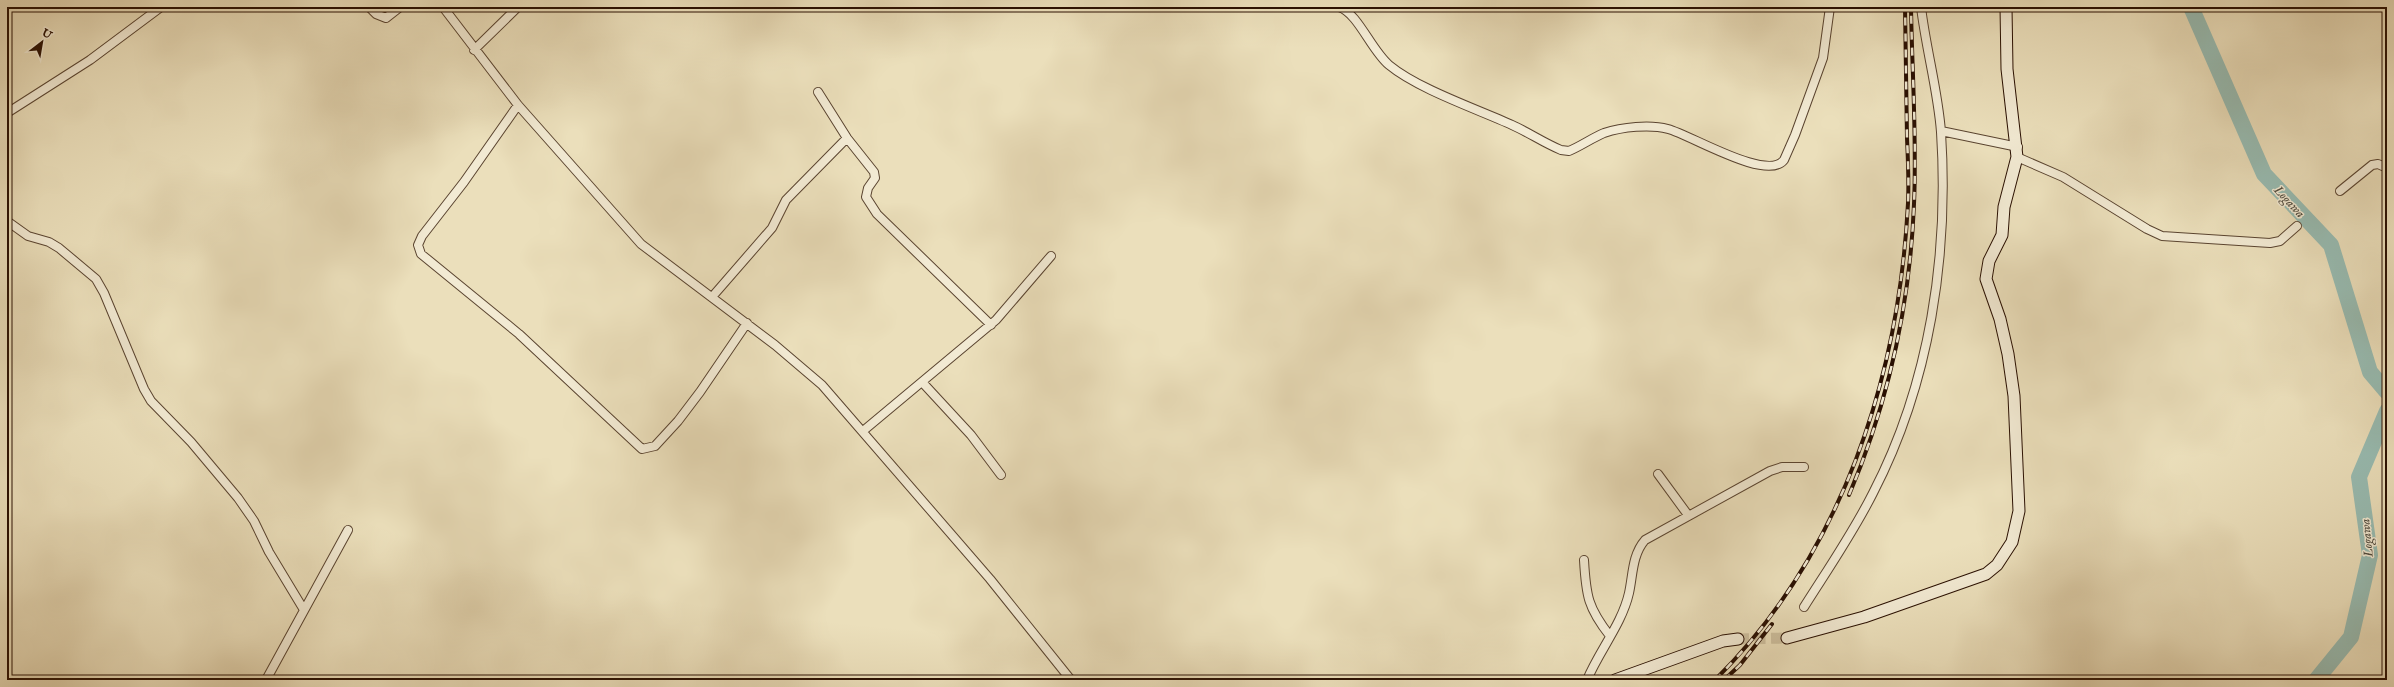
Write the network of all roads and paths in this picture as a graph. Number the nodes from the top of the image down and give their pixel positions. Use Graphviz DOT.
graph roads {
  1 [pos="161,7"];
  2 [pos="369,7"];
  3 [pos="400,7"];
  4 [pos="442,7"];
  5 [pos="518,7"];
  6 [pos="1339,7"];
  7 [pos="1830,7"];
  8 [pos="1921,7"];
  9 [pos="2006,7"];
  10 [pos="474,50"];
  11 [pos="818,92"];
  12 [pos="518,105"];
  13 [pos="7,113"];
  14 [pos="1941,131"];
  15 [pos="847,138"];
  16 [pos="2018,152"];
  17 [pos="2387,168"];
  18 [pos="2340,190"];
  19 [pos="7,221"];
  20 [pos="2297,226"];
  21 [pos="1051,256"];
  22 [pos="712,297"];
  23 [pos="747,323"];
  24 [pos="991,324"];
  25 [pos="922,382"];
  26 [pos="863,431"];
  27 [pos="1804,467"];
  28 [pos="1658,474"];
  29 [pos="1000,475"];
  30 [pos="1688,515"];
  31 [pos="348,530"];
  32 [pos="1584,560"];
  33 [pos="1804,607"];
  34 [pos="304,610"];
  35 [pos="1610,636"];
  36 [pos="1787,638"];
  37 [pos="1738,639"];
  38 [pos="266,680"];
  39 [pos="1071,680"];
  40 [pos="1587,680"];
  41 [pos="1615,680"];
  1 -- 13 [label="street"];
  2 -- 3 [label="street"];
  4 -- 10 [label="street"];
  5 -- 10 [label="street"];
  6 -- 7 [label="street"];
  8 -- 14 [label="street"];
  9 -- 16 [label="street"];
  10 -- 12 [label="street"];
  11 -- 15 [label="street"];
  12 -- 22 [label="street"];
  12 -- 23 [label="street"];
  14 -- 16 [label="street"];
  14 -- 33 [label="street"];
  15 -- 22 [label="street"];
  15 -- 24 [label="street"];
  16 -- 20 [label="street"];
  16 -- 36 [label="street"];
  17 -- 18 [label="street"];
  19 -- 34 [label="street"];
  21 -- 24 [label="street"];
  22 -- 23 [label="street"];
  23 -- 26 [label="street"];
  24 -- 25 [label="street"];
  25 -- 26 [label="street"];
  25 -- 29 [label="street"];
  26 -- 39 [label="street"];
  27 -- 30 [label="street"];
  28 -- 30 [label="street"];
  30 -- 35 [label="street"];
  31 -- 34 [label="street"];
  32 -- 35 [label="street"];
  34 -- 38 [label="street"];
  35 -- 40 [label="street"];
  37 -- 41 [label="street"];
}
